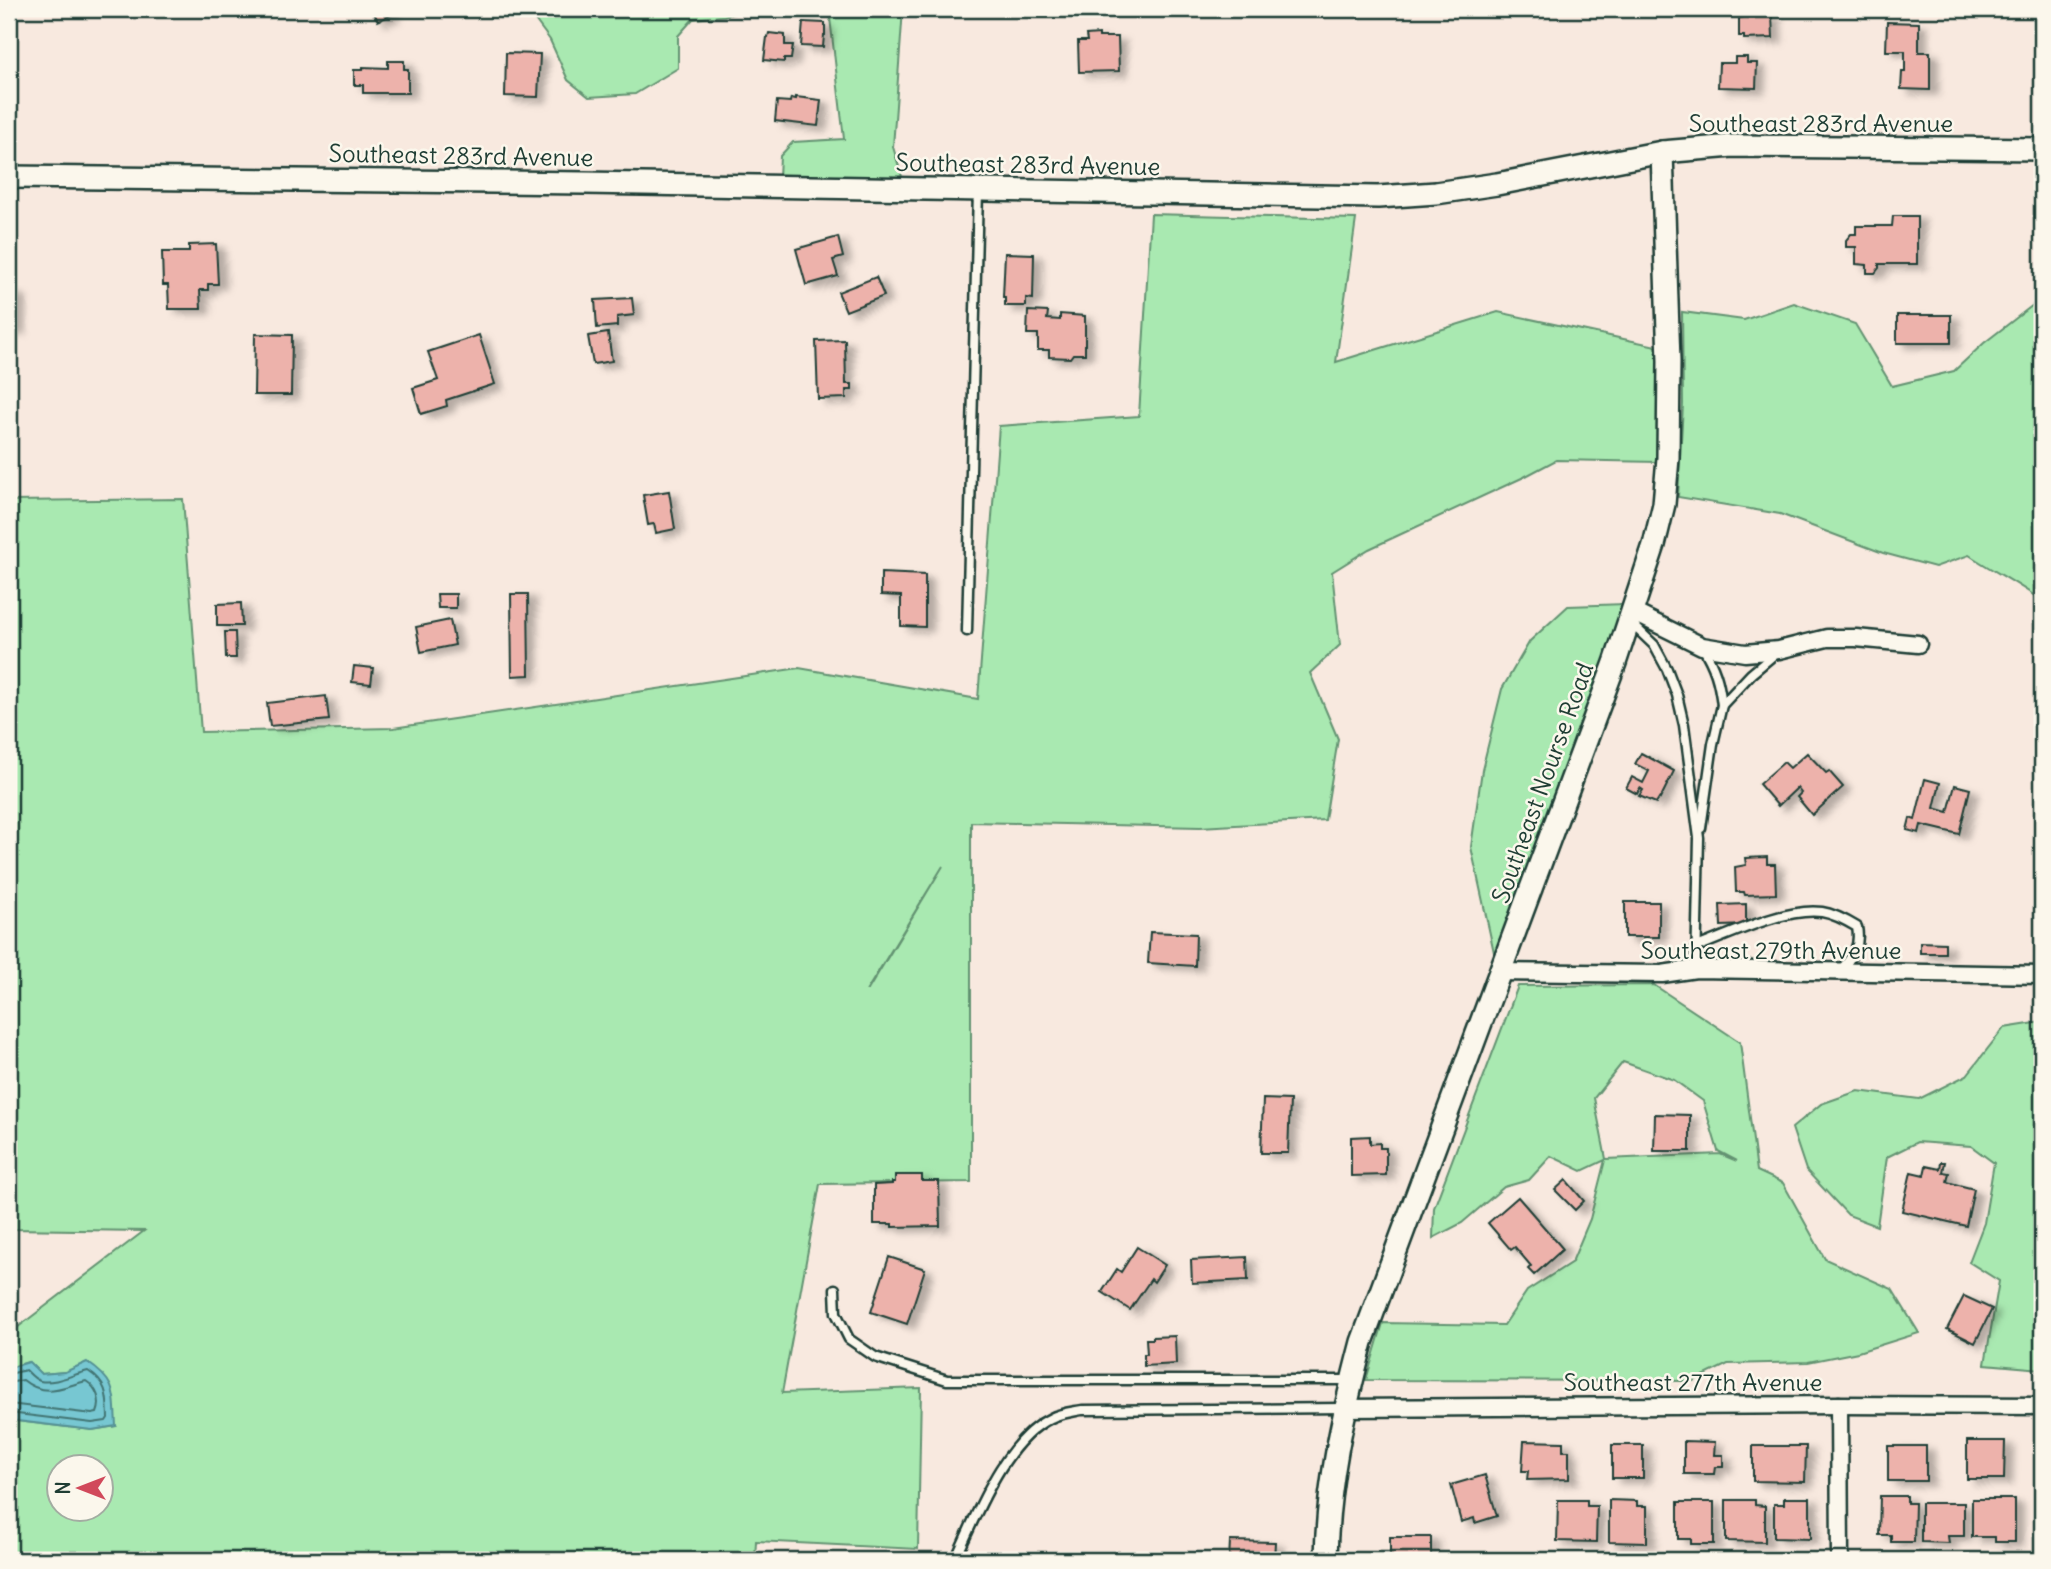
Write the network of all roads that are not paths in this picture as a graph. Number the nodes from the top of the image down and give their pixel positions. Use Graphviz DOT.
graph roads {
  1 [pos="2042,149"];
  2 [pos="1662,152"];
  3 [pos="9,177"];
  4 [pos="978,191"];
  5 [pos="1631,617"];
  6 [pos="967,631"];
  7 [pos="1918,644"];
  8 [pos="1702,646"];
  9 [pos="1779,650"];
  10 [pos="1721,705"];
  11 [pos="1699,838"];
  12 [pos="1697,947"];
  13 [pos="1696,969"];
  14 [pos="1500,972"];
  15 [pos="1839,972"];
  16 [pos="2042,975"];
  17 [pos="835,1289"];
  18 [pos="1352,1380"];
  19 [pos="1839,1405"];
  20 [pos="2042,1406"];
  21 [pos="1345,1408"];
  22 [pos="955,1560"];
  23 [pos="1326,1560"];
  24 [pos="1840,1560"];
  1 -- 2 [label="street, Southeast 283rd Avenue"];
  2 -- 4 [label="street, Southeast 283rd Avenue"];
  2 -- 5 [label="street, Southeast Nourse Road"];
  3 -- 4 [label="street, Southeast 283rd Avenue"];
  4 -- 6 [label="lane"];
  5 -- 8 [label="street"];
  5 -- 11 [label="lane"];
  5 -- 14 [label="street, Southeast Nourse Road"];
  7 -- 9 [label="street"];
  8 -- 9 [label="street"];
  8 -- 10 [label="lane"];
  9 -- 10 [label="lane"];
  10 -- 11 [label="lane"];
  11 -- 12 [label="lane"];
  12 -- 13 [label="lane"];
  12 -- 15 [label="lane"];
  13 -- 14 [label="street, Southeast 279th Avenue"];
  13 -- 15 [label="street, Southeast 279th Avenue"];
  14 -- 18 [label="street, Southeast Nourse Road"];
  15 -- 16 [label="street, Southeast 279th Avenue"];
  17 -- 18 [label="lane"];
  18 -- 21 [label="street, Southeast Nourse Road"];
  19 -- 20 [label="street, Southeast 277th Avenue"];
  19 -- 21 [label="street, Southeast 277th Avenue"];
  19 -- 24 [label="street"];
  21 -- 22 [label="lane"];
  21 -- 23 [label="street, Southeast Nourse Road"];
}
